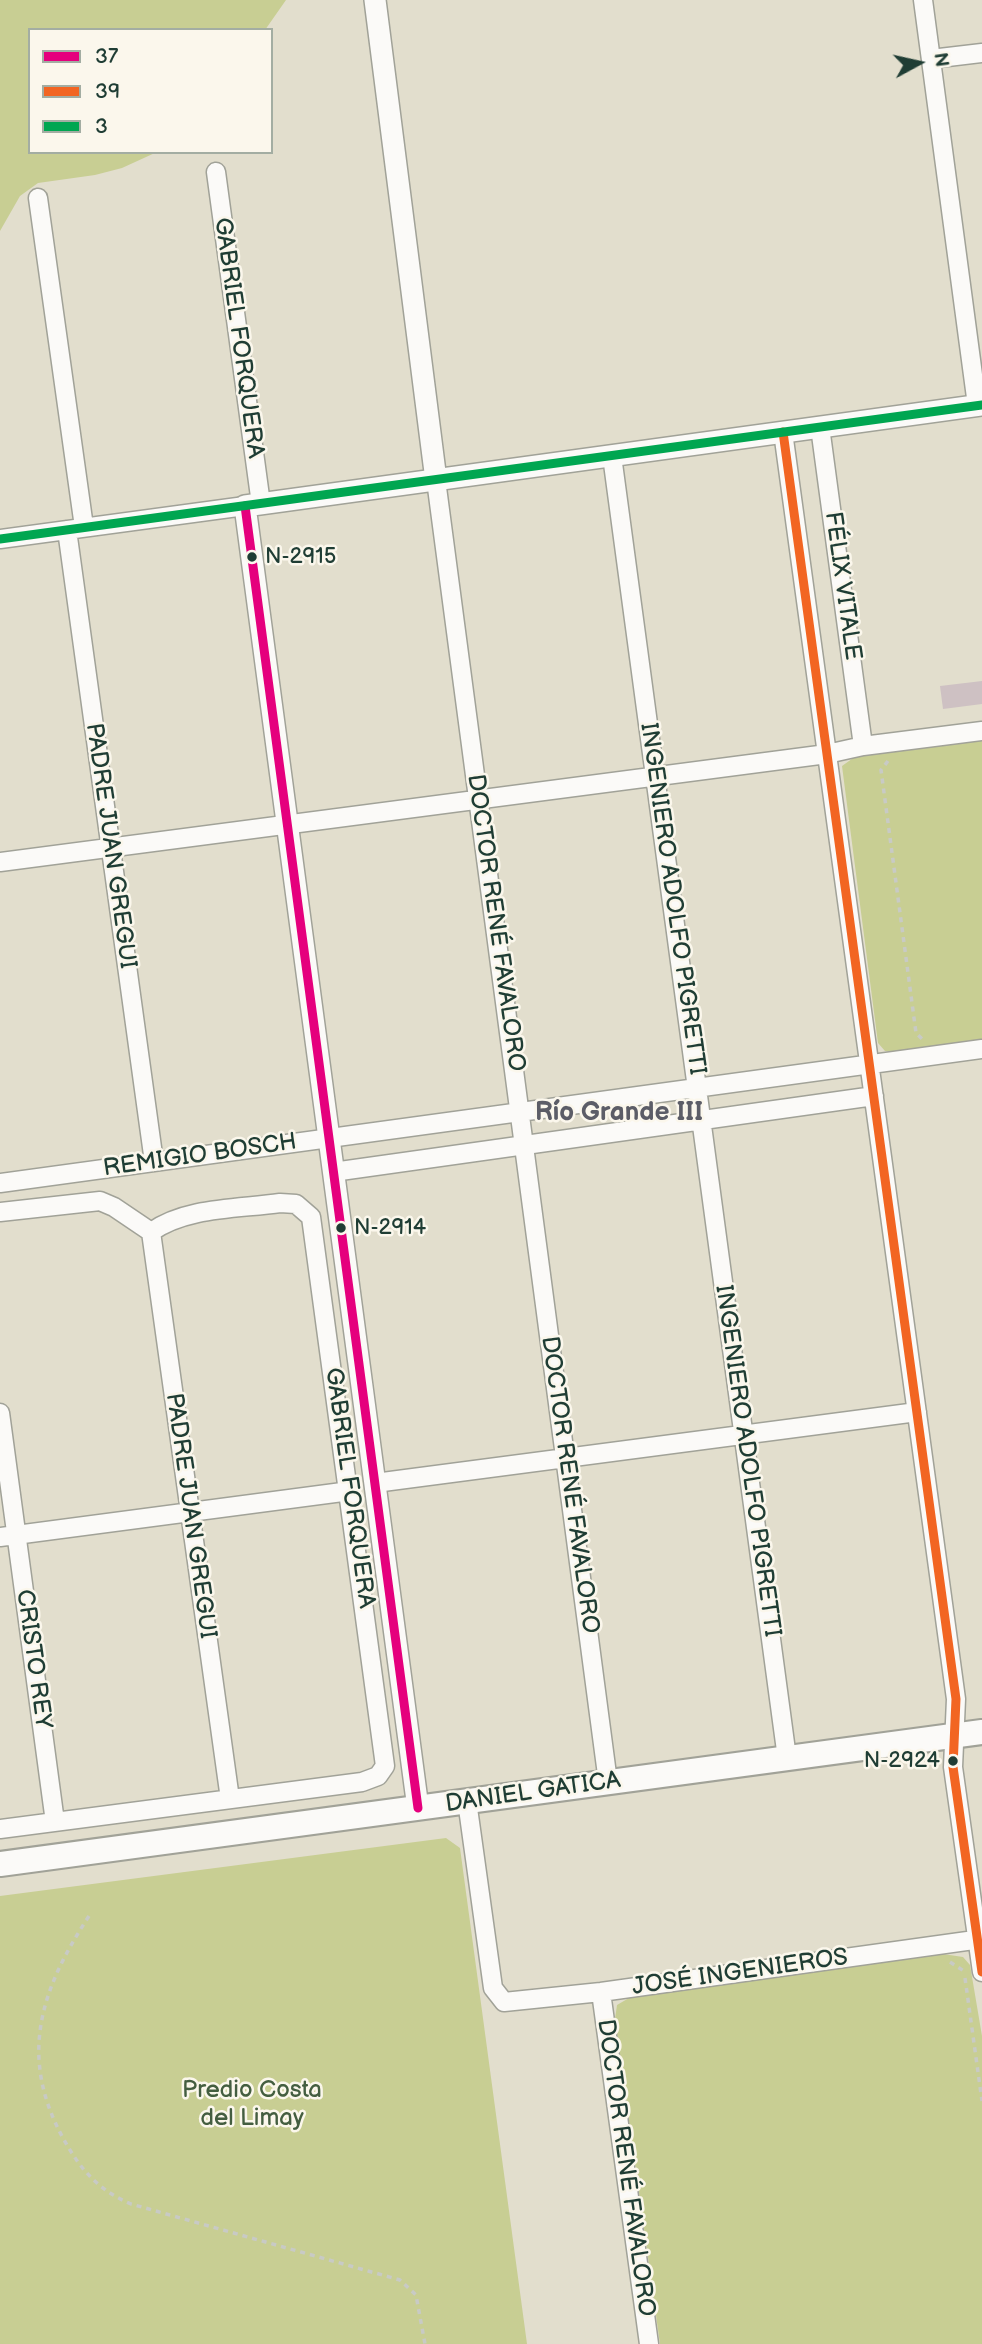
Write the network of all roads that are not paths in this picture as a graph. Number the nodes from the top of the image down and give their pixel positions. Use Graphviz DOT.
graph roads {
  1 [pos="375,0"];
  2 [pos="923,0"];
  3 [pos="982,53"];
  4 [pos="931,59"];
  5 [pos="216,172"];
  6 [pos="38,198"];
  7 [pos="979,405"];
  8 [pos="820,427"];
  9 [pos="783,432"];
  10 [pos="612,456"];
  11 [pos="436,480"];
  12 [pos="253,505"];
  13 [pos="76,528"];
  14 [pos="0,538"];
  15 [pos="982,731"];
  16 [pos="863,746"];
  17 [pos="827,754"];
  18 [pos="655,777"];
  19 [pos="478,800"];
  20 [pos="287,825"];
  21 [pos="110,848"];
  22 [pos="0,862"];
  23 [pos="982,1049"];
  24 [pos="869,1064"];
  25 [pos="697,1088"];
  26 [pos="874,1096"];
  27 [pos="520,1112"];
  28 [pos="701,1120"];
  29 [pos="329,1139"];
  30 [pos="524,1145"];
  31 [pos="154,1163"];
  32 [pos="333,1172"];
  33 [pos="0,1183"];
  34 [pos="0,1212"];
  35 [pos="150,1232"];
  36 [pos="917,1412"];
  37 [pos="0,1413"];
  38 [pos="744,1435"];
  39 [pos="566,1458"];
  40 [pos="375,1483"];
  41 [pos="350,1491"];
  42 [pos="190,1512"];
  43 [pos="8,1536"];
  44 [pos="982,1732"];
  45 [pos="954,1736"];
  46 [pos="787,1758"];
  47 [pos="608,1783"];
  48 [pos="230,1799"];
  49 [pos="467,1801"];
  50 [pos="418,1808"];
  51 [pos="55,1822"];
  52 [pos="0,1829"];
  53 [pos="0,1864"];
  54 [pos="980,1940"];
  55 [pos="982,1972"];
  56 [pos="601,1992"];
  57 [pos="649,2344"];
  1 -- 11 [label="street, DOCTOR RENÉ FAVALORO"];
  2 -- 4 [label="street"];
  3 -- 4 [label="street"];
  4 -- 7 [label="street"];
  5 -- 12 [label="street, GABRIEL FORQUERA"];
  6 -- 13 [label="street, PADRE JUAN GREGUI"];
  7 -- 8 [label="street"];
  8 -- 9 [label="street"];
  8 -- 16 [label="street, FÉLIX VITALE"];
  9 -- 10 [label="street"];
  9 -- 17 [label="street, FÉLIX VITALE"];
  10 -- 11 [label="street"];
  10 -- 18 [label="street, INGENIERO ADOLFO PIGRETTI"];
  11 -- 12 [label="street"];
  11 -- 19 [label="street, DOCTOR RENÉ FAVALORO"];
  12 -- 13 [label="street"];
  12 -- 20 [label="street, GABRIEL FORQUERA"];
  13 -- 14 [label="street"];
  13 -- 21 [label="street, PADRE JUAN GREGUI"];
  15 -- 16 [label="street"];
  16 -- 17 [label="street"];
  17 -- 18 [label="street"];
  17 -- 24 [label="street, FÉLIX VITALE"];
  18 -- 19 [label="street"];
  18 -- 25 [label="street, INGENIERO ADOLFO PIGRETTI"];
  19 -- 20 [label="street"];
  19 -- 27 [label="street, DOCTOR RENÉ FAVALORO"];
  20 -- 21 [label="street"];
  20 -- 29 [label="street, GABRIEL FORQUERA"];
  21 -- 22 [label="street"];
  21 -- 31 [label="street, PADRE JUAN GREGUI"];
  23 -- 24 [label="street, REMIGIO BOSCH"];
  24 -- 25 [label="street, REMIGIO BOSCH"];
  24 -- 26 [label="street, FÉLIX VITALE"];
  25 -- 27 [label="street, REMIGIO BOSCH"];
  25 -- 28 [label="street, INGENIERO ADOLFO PIGRETTI"];
  26 -- 28 [label="street"];
  26 -- 36 [label="street, FÉLIX VITALE"];
  27 -- 29 [label="street, REMIGIO BOSCH"];
  27 -- 30 [label="street, DOCTOR RENÉ FAVALORO"];
  28 -- 30 [label="street"];
  28 -- 38 [label="street, INGENIERO ADOLFO PIGRETTI"];
  29 -- 31 [label="street, REMIGIO BOSCH"];
  29 -- 32 [label="street, GABRIEL FORQUERA"];
  30 -- 32 [label="street"];
  30 -- 39 [label="street, DOCTOR RENÉ FAVALORO"];
  31 -- 33 [label="street, REMIGIO BOSCH"];
  32 -- 40 [label="street, GABRIEL FORQUERA"];
  34 -- 35 [label="street, REMIGIO BOSCH"];
  35 -- 41 [label="street, GABRIEL FORQUERA"];
  35 -- 42 [label="street, PADRE JUAN GREGUI"];
  36 -- 38 [label="street"];
  36 -- 45 [label="street, FÉLIX VITALE"];
  37 -- 43 [label="street, CRISTO REY"];
  38 -- 39 [label="street"];
  38 -- 46 [label="street, INGENIERO ADOLFO PIGRETTI"];
  39 -- 40 [label="street"];
  39 -- 47 [label="street, DOCTOR RENÉ FAVALORO"];
  40 -- 50 [label="street, GABRIEL FORQUERA"];
  41 -- 42 [label="street"];
  41 -- 48 [label="street, GABRIEL FORQUERA"];
  42 -- 43 [label="street"];
  42 -- 48 [label="street, PADRE JUAN GREGUI"];
  43 -- 51 [label="street, CRISTO REY"];
  44 -- 45 [label="main road, DANIEL GATICA"];
  45 -- 46 [label="main road, DANIEL GATICA"];
  45 -- 54 [label="street, FÉLIX VITALE"];
  46 -- 47 [label="main road, DANIEL GATICA"];
  47 -- 49 [label="main road, DANIEL GATICA"];
  48 -- 51 [label="street"];
  49 -- 50 [label="main road, DANIEL GATICA"];
  49 -- 56 [label="street, JOSÉ INGENIEROS"];
  50 -- 53 [label="main road, DANIEL GATICA"];
  51 -- 52 [label="street"];
  54 -- 55 [label="street, FÉLIX VITALE"];
  54 -- 56 [label="street, JOSÉ INGENIEROS"];
  56 -- 57 [label="street, DOCTOR RENÉ FAVALORO"];
}
